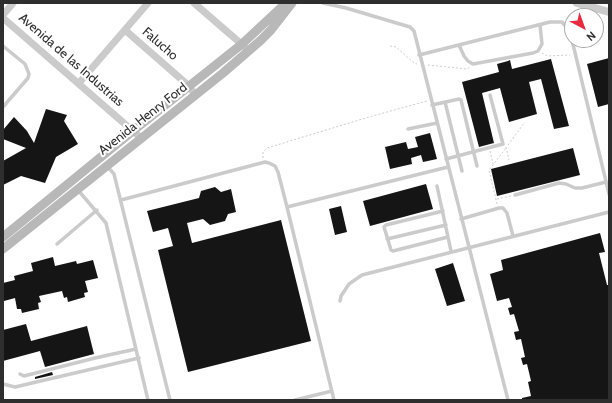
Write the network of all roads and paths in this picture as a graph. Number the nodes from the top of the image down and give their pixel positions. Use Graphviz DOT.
graph roads {
  1 [pos="13,3"];
  2 [pos="148,3"];
  3 [pos="194,3"];
  4 [pos="286,3"];
  5 [pos="292,3"];
  6 [pos="324,3"];
  7 [pos="577,3"];
  8 [pos="609,12"];
  9 [pos="3,16"];
  10 [pos="540,25"];
  11 [pos="125,30"];
  12 [pos="459,45"];
  13 [pos="3,46"];
  14 [pos="390,46"];
  15 [pos="246,47"];
  16 [pos="538,51"];
  17 [pos="575,54"];
  18 [pos="419,55"];
  19 [pos="422,64"];
  20 [pos="473,64"];
  21 [pos="79,83"];
  22 [pos="189,86"];
  23 [pos="195,94"];
  24 [pos="490,96"];
  25 [pos="430,100"];
  26 [pos="446,102"];
  27 [pos="432,105"];
  28 [pos="3,107"];
  29 [pos="525,122"];
  30 [pos="437,123"];
  31 [pos="408,129"];
  32 [pos="134,130"];
  33 [pos="141,138"];
  34 [pos="504,146"];
  35 [pos="489,149"];
  36 [pos="474,152"];
  37 [pos="459,156"];
  38 [pos="446,159"];
  39 [pos="509,160"];
  40 [pos="103,161"];
  41 [pos="265,162"];
  42 [pos="493,164"];
  43 [pos="478,166"];
  44 [pos="448,167"];
  45 [pos="462,171"];
  46 [pos="606,182"];
  47 [pos="74,185"];
  48 [pos="437,186"];
  49 [pos="609,194"];
  50 [pos="515,195"];
  51 [pos="496,199"];
  52 [pos="121,200"];
  53 [pos="287,207"];
  54 [pos="499,208"];
  55 [pos="97,210"];
  56 [pos="442,211"];
  57 [pos="609,212"];
  58 [pos="461,219"];
  59 [pos="446,225"];
  60 [pos="513,236"];
  61 [pos="3,237"];
  62 [pos="448,237"];
  63 [pos="387,238"];
  64 [pos="57,244"];
  65 [pos="469,247"];
  66 [pos="3,249"];
  67 [pos="452,251"];
  68 [pos="340,301"];
  69 [pos="136,349"];
  70 [pos="139,358"];
  71 [pos="20,374"];
  72 [pos="3,384"];
  73 [pos="332,391"];
  74 [pos="148,400"];
  75 [pos="170,400"];
  76 [pos="295,400"];
  77 [pos="334,400"];
  78 [pos="508,400"];
  1 -- 9 [label="street"];
  2 -- 11 [label="street"];
  3 -- 15 [label="street"];
  4 -- 15 [label="main road, Avenida Henry Ford"];
  5 -- 15 [label="main road, Avenida Henry Ford"];
  6 -- 18 [label="lane"];
  7 -- 8 [label="street"];
  9 -- 21 [label="street, Avenida de las Industrias"];
  10 -- 12 [label="lane"];
  10 -- 16 [label="lane"];
  10 -- 17 [label="lane"];
  11 -- 21 [label="street"];
  11 -- 22 [label="street, Falucho"];
  12 -- 18 [label="lane"];
  12 -- 20 [label="lane"];
  13 -- 28 [label="lane"];
  14 -- 19 [label="path"];
  15 -- 22 [label="main road, Avenida Henry Ford"];
  15 -- 23 [label="main road, Avenida Henry Ford"];
  16 -- 17 [label="path"];
  16 -- 20 [label="lane"];
  17 -- 46 [label="lane"];
  18 -- 19 [label="lane"];
  19 -- 20 [label="path"];
  19 -- 25 [label="lane"];
  21 -- 32 [label="street, Avenida de las Industrias"];
  22 -- 23 [label="street, Falucho"];
  22 -- 32 [label="main road, Avenida Henry Ford"];
  23 -- 33 [label="main road, Avenida Henry Ford"];
  24 -- 34 [label="lane"];
  25 -- 27 [label="lane"];
  25 -- 41 [label="path"];
  26 -- 27 [label="lane"];
  26 -- 36 [label="lane"];
  26 -- 37 [label="lane"];
  27 -- 30 [label="lane"];
  29 -- 34 [label="path"];
  30 -- 31 [label="lane"];
  30 -- 38 [label="lane"];
  32 -- 33 [label="street, Avenida de las Industrias"];
  32 -- 40 [label="main road, Avenida Henry Ford"];
  33 -- 40 [label="main road, Avenida Henry Ford"];
  34 -- 35 [label="lane"];
  34 -- 39 [label="path"];
  34 -- 42 [label="path"];
  35 -- 36 [label="lane"];
  35 -- 42 [label="path"];
  36 -- 37 [label="lane"];
  36 -- 43 [label="lane"];
  37 -- 38 [label="lane"];
  37 -- 45 [label="lane"];
  38 -- 44 [label="lane"];
  40 -- 47 [label="main road, Avenida Henry Ford"];
  40 -- 52 [label="lane"];
  41 -- 52 [label="lane"];
  41 -- 53 [label="lane"];
  42 -- 51 [label="path"];
  44 -- 53 [label="lane"];
  44 -- 58 [label="lane"];
  46 -- 49 [label="lane"];
  46 -- 50 [label="lane"];
  47 -- 55 [label="lane"];
  47 -- 61 [label="main road, Avenida Henry Ford"];
  47 -- 66 [label="main road, Avenida Henry Ford"];
  48 -- 56 [label="lane"];
  50 -- 51 [label="path"];
  51 -- 54 [label="path"];
  52 -- 75 [label="lane"];
  53 -- 73 [label="lane"];
  54 -- 58 [label="lane"];
  54 -- 60 [label="lane"];
  55 -- 64 [label="lane"];
  55 -- 69 [label="lane"];
  56 -- 59 [label="lane"];
  56 -- 63 [label="lane"];
  57 -- 60 [label="lane"];
  58 -- 65 [label="lane"];
  59 -- 62 [label="lane"];
  59 -- 63 [label="lane"];
  60 -- 65 [label="lane"];
  62 -- 63 [label="lane"];
  62 -- 67 [label="lane"];
  65 -- 67 [label="lane"];
  65 -- 78 [label="lane"];
  67 -- 68 [label="lane"];
  69 -- 70 [label="lane"];
  69 -- 71 [label="lane"];
  70 -- 72 [label="lane"];
  70 -- 74 [label="lane"];
  73 -- 76 [label="lane"];
  73 -- 77 [label="lane"];
}
